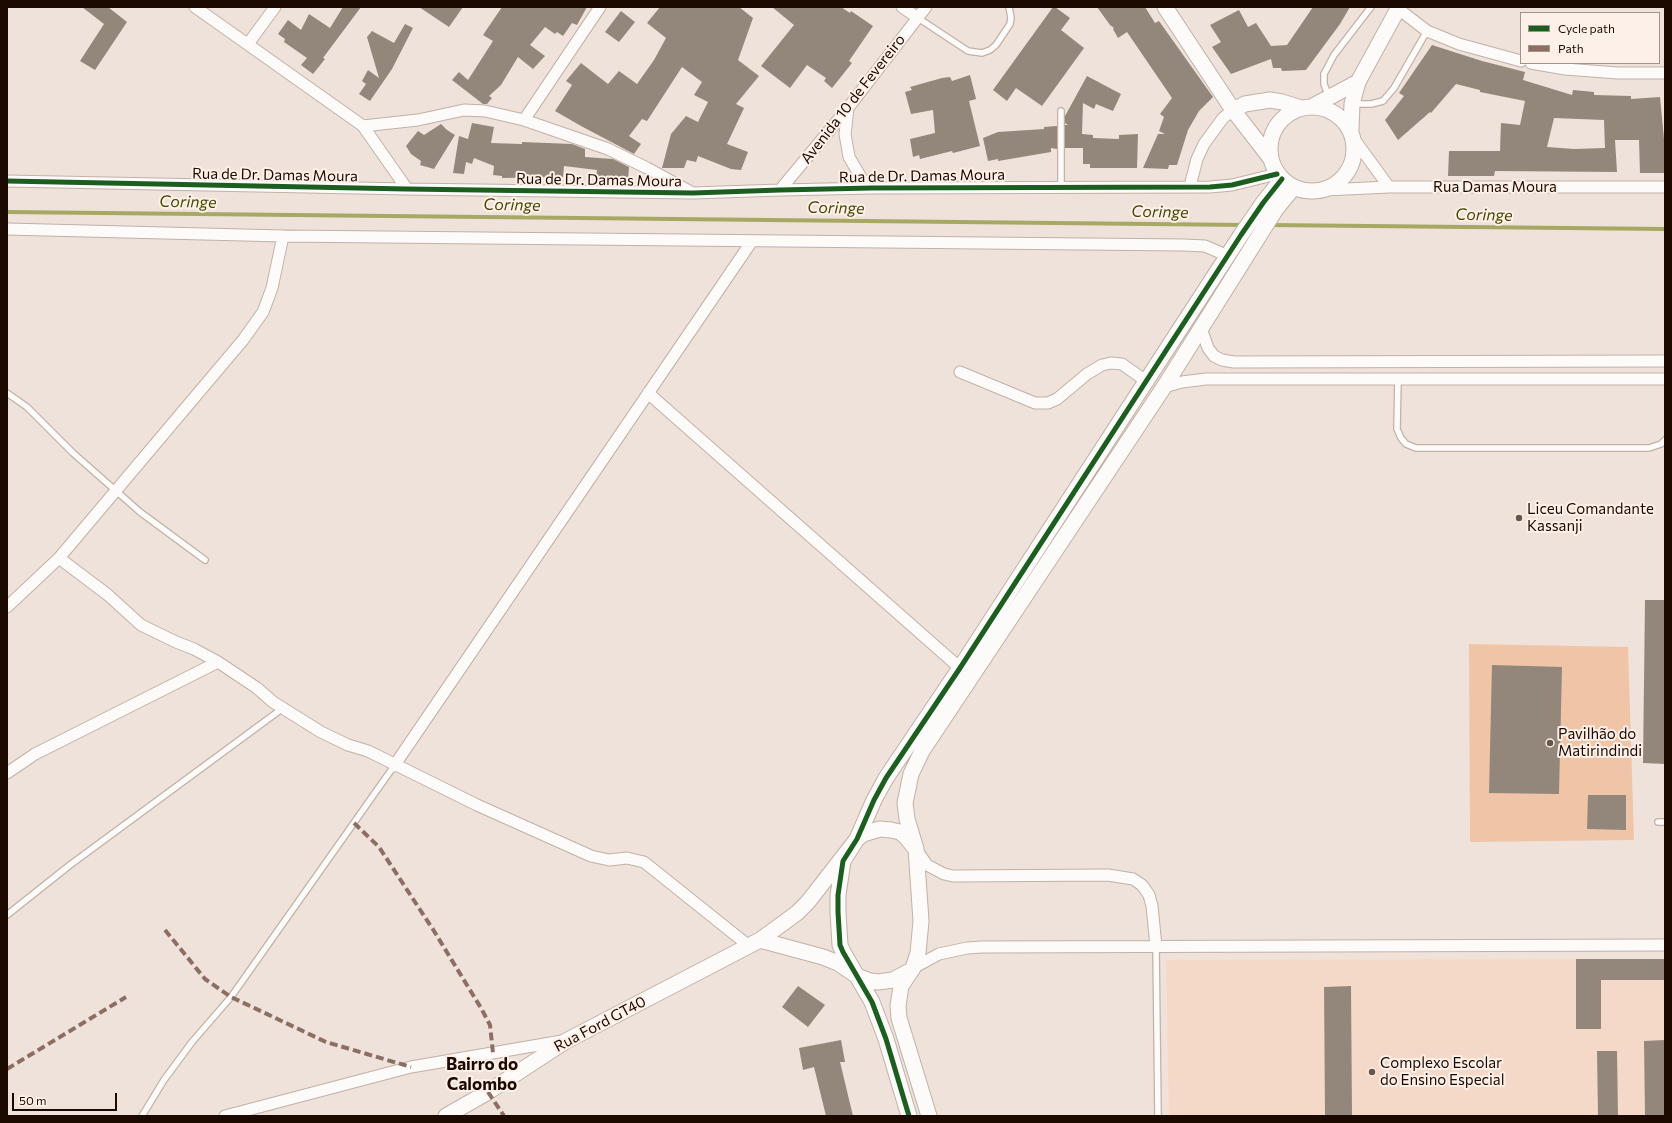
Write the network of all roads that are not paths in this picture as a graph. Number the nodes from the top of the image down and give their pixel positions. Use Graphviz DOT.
graph roads {
  1 [pos="195,7"];
  2 [pos="274,7"];
  3 [pos="600,7"];
  4 [pos="902,7"];
  5 [pos="926,7"];
  6 [pos="1009,7"];
  7 [pos="1165,7"];
  8 [pos="1371,7"];
  9 [pos="1398,8"];
  10 [pos="918,18"];
  11 [pos="1427,31"];
  12 [pos="248,44"];
  13 [pos="1520,61"];
  14 [pos="1536,64"];
  15 [pos="1665,73"];
  16 [pos="1358,82"];
  17 [pos="1329,97"];
  18 [pos="1352,104"];
  19 [pos="848,108"];
  20 [pos="1306,108"];
  21 [pos="1234,110"];
  22 [pos="1061,112"];
  23 [pos="524,120"];
  24 [pos="363,126"];
  25 [pos="1352,135"];
  26 [pos="1271,160"];
  27 [pos="1284,180"];
  28 [pos="7,181"];
  29 [pos="1190,186"];
  30 [pos="1061,187"];
  31 [pos="1389,187"];
  32 [pos="1665,187"];
  33 [pos="872,188"];
  34 [pos="407,189"];
  35 [pos="780,190"];
  36 [pos="1325,190"];
  37 [pos="693,193"];
  38 [pos="1270,206"];
  39 [pos="7,229"];
  40 [pos="283,236"];
  41 [pos="752,241"];
  42 [pos="1228,256"];
  43 [pos="1201,328"];
  44 [pos="1665,361"];
  45 [pos="960,372"];
  46 [pos="1398,378"];
  47 [pos="1665,379"];
  48 [pos="1146,381"];
  49 [pos="1164,387"];
  50 [pos="7,393"];
  51 [pos="648,393"];
  52 [pos="1665,440"];
  53 [pos="116,490"];
  54 [pos="59,558"];
  55 [pos="205,560"];
  56 [pos="7,606"];
  57 [pos="218,662"];
  58 [pos="960,668"];
  59 [pos="283,708"];
  60 [pos="394,766"];
  61 [pos="7,773"];
  62 [pos="1658,822"];
  63 [pos="1665,822"];
  64 [pos="857,839"];
  65 [pos="916,849"];
  66 [pos="7,915"];
  67 [pos="754,943"];
  68 [pos="1665,945"];
  69 [pos="1156,946"];
  70 [pos="913,968"];
  71 [pos="857,976"];
  72 [pos="566,1041"];
  73 [pos="142,1116"];
  74 [pos="225,1116"];
  75 [pos="446,1116"];
  76 [pos="909,1116"];
  77 [pos="929,1116"];
  78 [pos="1158,1116"];
  1 -- 12 [label="street"];
  2 -- 12 [label="street"];
  3 -- 23 [label="street"];
  4 -- 10 [label="street"];
  5 -- 10 [label="street, Avenida 10 de Fevereiro"];
  6 -- 10 [label="lane"];
  7 -- 21 [label="street"];
  8 -- 17 [label="lane"];
  9 -- 11 [label="street"];
  9 -- 16 [label="street"];
  10 -- 19 [label="street, Avenida 10 de Fevereiro"];
  11 -- 13 [label="street"];
  11 -- 18 [label="lane"];
  12 -- 24 [label="street"];
  14 -- 15 [label="street"];
  16 -- 17 [label="street"];
  16 -- 18 [label="street"];
  17 -- 20 [label="street"];
  18 -- 25 [label="street"];
  19 -- 33 [label="street"];
  19 -- 35 [label="street, Avenida 10 de Fevereiro"];
  20 -- 21 [label="street"];
  20 -- 25 [label="street"];
  20 -- 26 [label="street"];
  21 -- 26 [label="street"];
  21 -- 29 [label="street"];
  22 -- 30 [label="lane"];
  23 -- 24 [label="street"];
  23 -- 37 [label="street"];
  24 -- 34 [label="street"];
  25 -- 31 [label="street"];
  25 -- 36 [label="street"];
  26 -- 27 [label="street"];
  27 -- 29 [label="street, Rua de Dr. Damas Moura"];
  27 -- 36 [label="street"];
  27 -- 38 [label="street"];
  28 -- 34 [label="street, Rua de Dr. Damas Moura"];
  29 -- 30 [label="street, Rua de Dr. Damas Moura"];
  30 -- 33 [label="street, Rua de Dr. Damas Moura"];
  31 -- 32 [label="street, Rua Damas Moura"];
  31 -- 36 [label="street, Rua Damas Moura"];
  33 -- 35 [label="street, Rua de Dr. Damas Moura"];
  34 -- 37 [label="street, Rua de Dr. Damas Moura"];
  35 -- 37 [label="street, Rua de Dr. Damas Moura"];
  38 -- 42 [label="street"];
  38 -- 43 [label="street"];
  39 -- 40 [label="street"];
  40 -- 41 [label="street"];
  40 -- 53 [label="street"];
  41 -- 42 [label="street"];
  41 -- 51 [label="street"];
  42 -- 48 [label="street"];
  43 -- 44 [label="street"];
  43 -- 49 [label="street"];
  45 -- 48 [label="street"];
  46 -- 47 [label="street"];
  46 -- 49 [label="street"];
  46 -- 52 [label="lane"];
  48 -- 58 [label="street"];
  49 -- 65 [label="street"];
  50 -- 53 [label="lane"];
  51 -- 58 [label="street"];
  51 -- 60 [label="street"];
  53 -- 54 [label="street"];
  53 -- 55 [label="lane"];
  54 -- 56 [label="street"];
  54 -- 57 [label="street"];
  57 -- 59 [label="street"];
  57 -- 61 [label="street"];
  58 -- 64 [label="street"];
  59 -- 60 [label="street"];
  59 -- 66 [label="lane"];
  60 -- 67 [label="street"];
  60 -- 73 [label="lane"];
  62 -- 63 [label="lane"];
  64 -- 65 [label="street"];
  64 -- 67 [label="street, Rua Ford GT40"];
  64 -- 71 [label="street"];
  65 -- 69 [label="street"];
  65 -- 70 [label="street"];
  67 -- 71 [label="street"];
  67 -- 72 [label="street, Rua Ford GT40"];
  68 -- 69 [label="street"];
  69 -- 70 [label="street"];
  69 -- 78 [label="lane"];
  70 -- 71 [label="street"];
  70 -- 77 [label="street"];
  71 -- 76 [label="street"];
  72 -- 74 [label="street"];
  72 -- 75 [label="street, Rua Ford GT40"];
}
